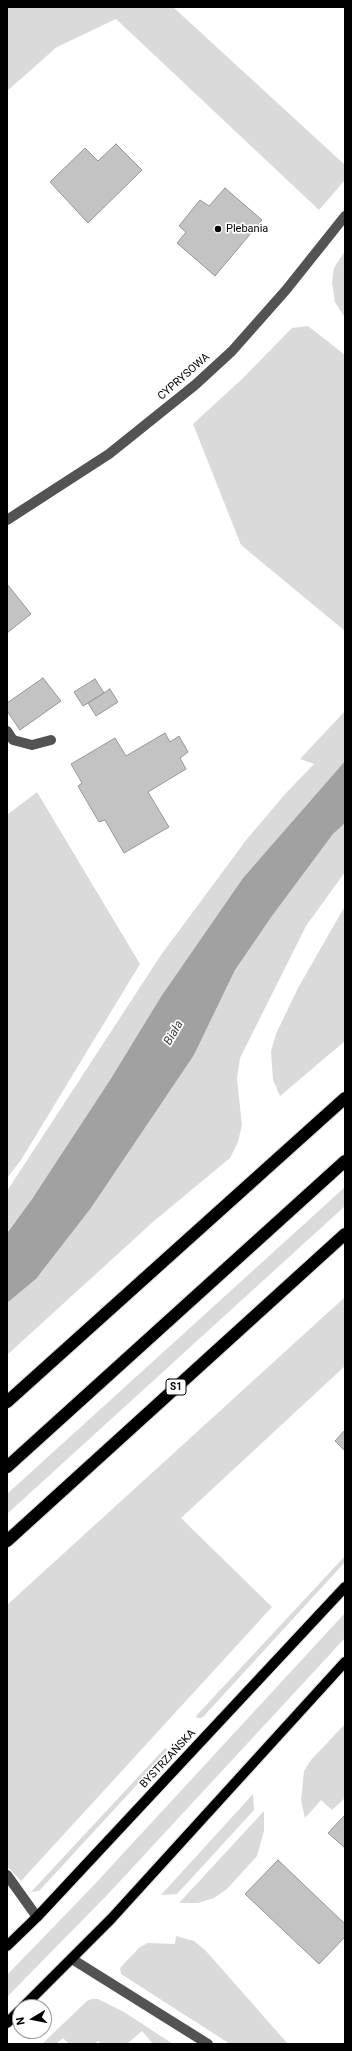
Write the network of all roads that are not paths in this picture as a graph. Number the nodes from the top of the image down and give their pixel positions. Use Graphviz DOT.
graph roads {
  1 [pos="345,216"];
  2 [pos="7,520"];
  3 [pos="7,731"];
  4 [pos="51,740"];
  5 [pos="345,1098"];
  6 [pos="345,1161"];
  7 [pos="345,1234"];
  8 [pos="7,1402"];
  9 [pos="7,1467"];
  10 [pos="7,1541"];
  11 [pos="345,1587"];
  12 [pos="345,1662"];
  13 [pos="7,1876"];
  14 [pos="37,1917"];
  15 [pos="7,1946"];
  16 [pos="72,1959"];
  17 [pos="31,1999"];
  18 [pos="208,2044"];
  1 -- 2 [label="street, CYPRYSOWA"];
  3 -- 4 [label="street"];
  5 -- 8 [label="highway"];
  6 -- 9 [label="highway"];
  7 -- 10 [label="highway, S1"];
  11 -- 14 [label="main road, BYSTRZAŃSKA"];
  12 -- 16 [label="main road"];
  13 -- 14 [label="street"];
  14 -- 15 [label="main road, BYSTRZAŃSKA"];
  16 -- 17 [label="main road"];
  16 -- 18 [label="street"];
}
